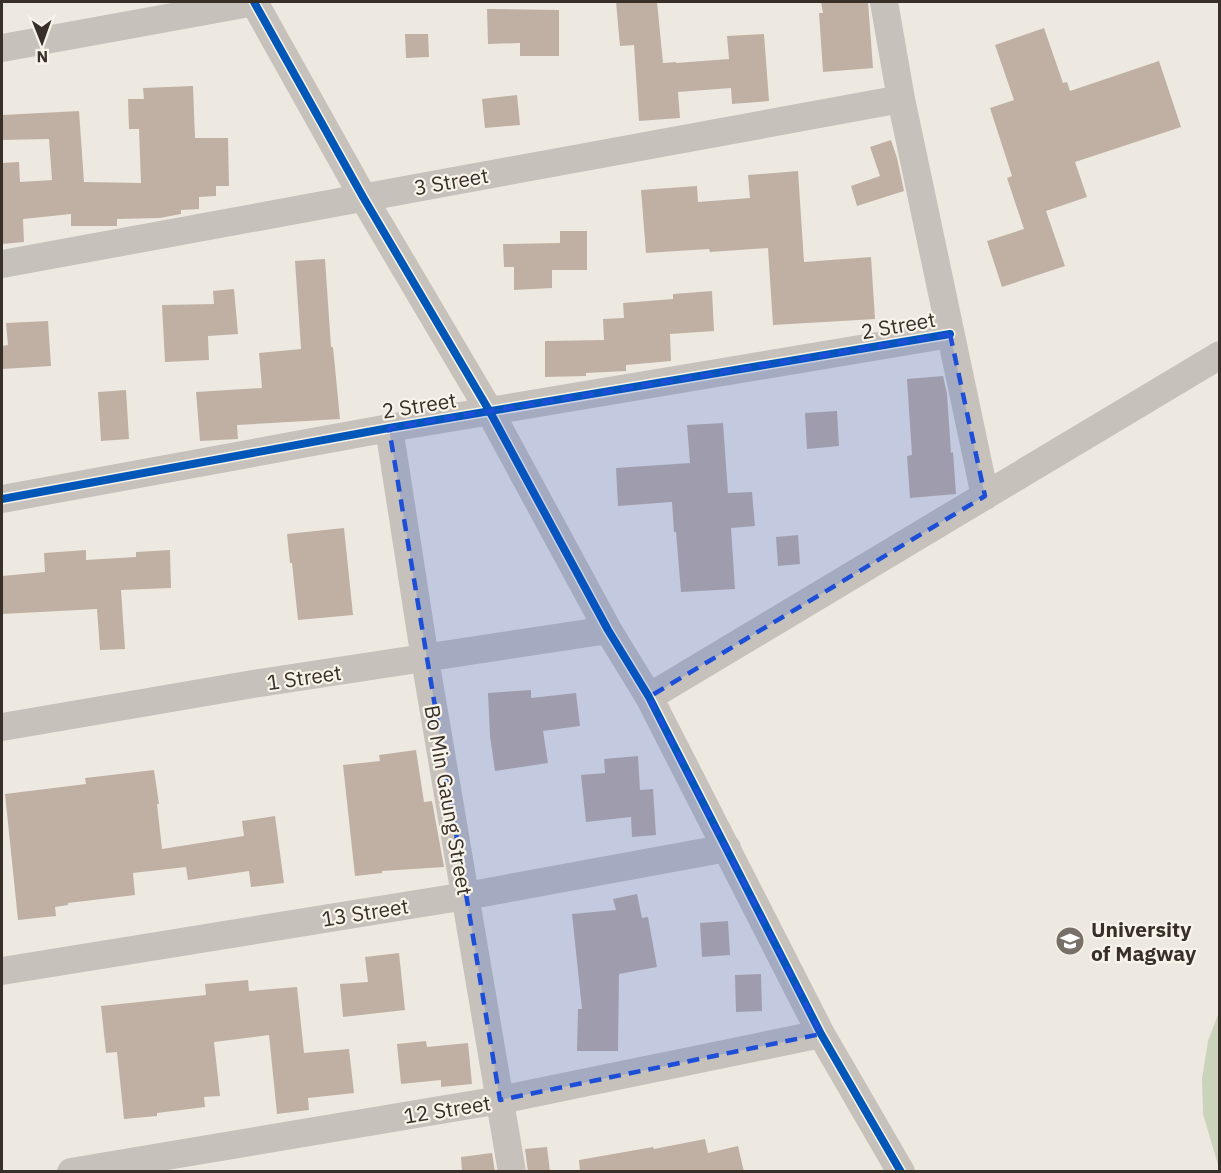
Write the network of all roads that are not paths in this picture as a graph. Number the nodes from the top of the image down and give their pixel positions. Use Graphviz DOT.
graph roads {
  1 [pos="254,2"];
  2 [pos="884,2"];
  3 [pos="2,48"];
  4 [pos="901,99"];
  5 [pos="363,197"];
  6 [pos="2,264"];
  7 [pos="950,334"];
  8 [pos="1220,355"];
  9 [pos="490,412"];
  10 [pos="389,428"];
  11 [pos="985,496"];
  12 [pos="2,499"];
  13 [pos="608,630"];
  14 [pos="425,659"];
  15 [pos="650,697"];
  16 [pos="2,727"];
  17 [pos="727,848"];
  18 [pos="466,896"];
  19 [pos="2,970"];
  20 [pos="821,1034"];
  21 [pos="500,1100"];
  22 [pos="71,1172"];
  23 [pos="512,1172"];
  24 [pos="901,1172"];
  1 -- 3 [label="street"];
  1 -- 5 [label="street"];
  2 -- 4 [label="street"];
  4 -- 5 [label="street, 3 Street"];
  4 -- 7 [label="street"];
  5 -- 6 [label="street, 3 Street"];
  5 -- 9 [label="street"];
  7 -- 9 [label="street, 2 Street"];
  7 -- 11 [label="street"];
  8 -- 11 [label="street"];
  9 -- 10 [label="street, 2 Street"];
  9 -- 13 [label="street"];
  10 -- 12 [label="street, 2 Street"];
  10 -- 14 [label="street, Bo Min Gaung Street"];
  11 -- 15 [label="street"];
  13 -- 14 [label="street, 1 Street"];
  13 -- 15 [label="street"];
  14 -- 16 [label="street, 1 Street"];
  14 -- 18 [label="street, Bo Min Gaung Street"];
  15 -- 17 [label="street"];
  17 -- 18 [label="street, 13 Street"];
  17 -- 20 [label="street"];
  18 -- 19 [label="street, 13 Street"];
  18 -- 21 [label="street, Bo Min Gaung Street"];
  20 -- 21 [label="street, 12 Street"];
  20 -- 24 [label="street"];
  21 -- 22 [label="street, 12 Street"];
  21 -- 23 [label="street, Bo Min Gaung Street"];
}
